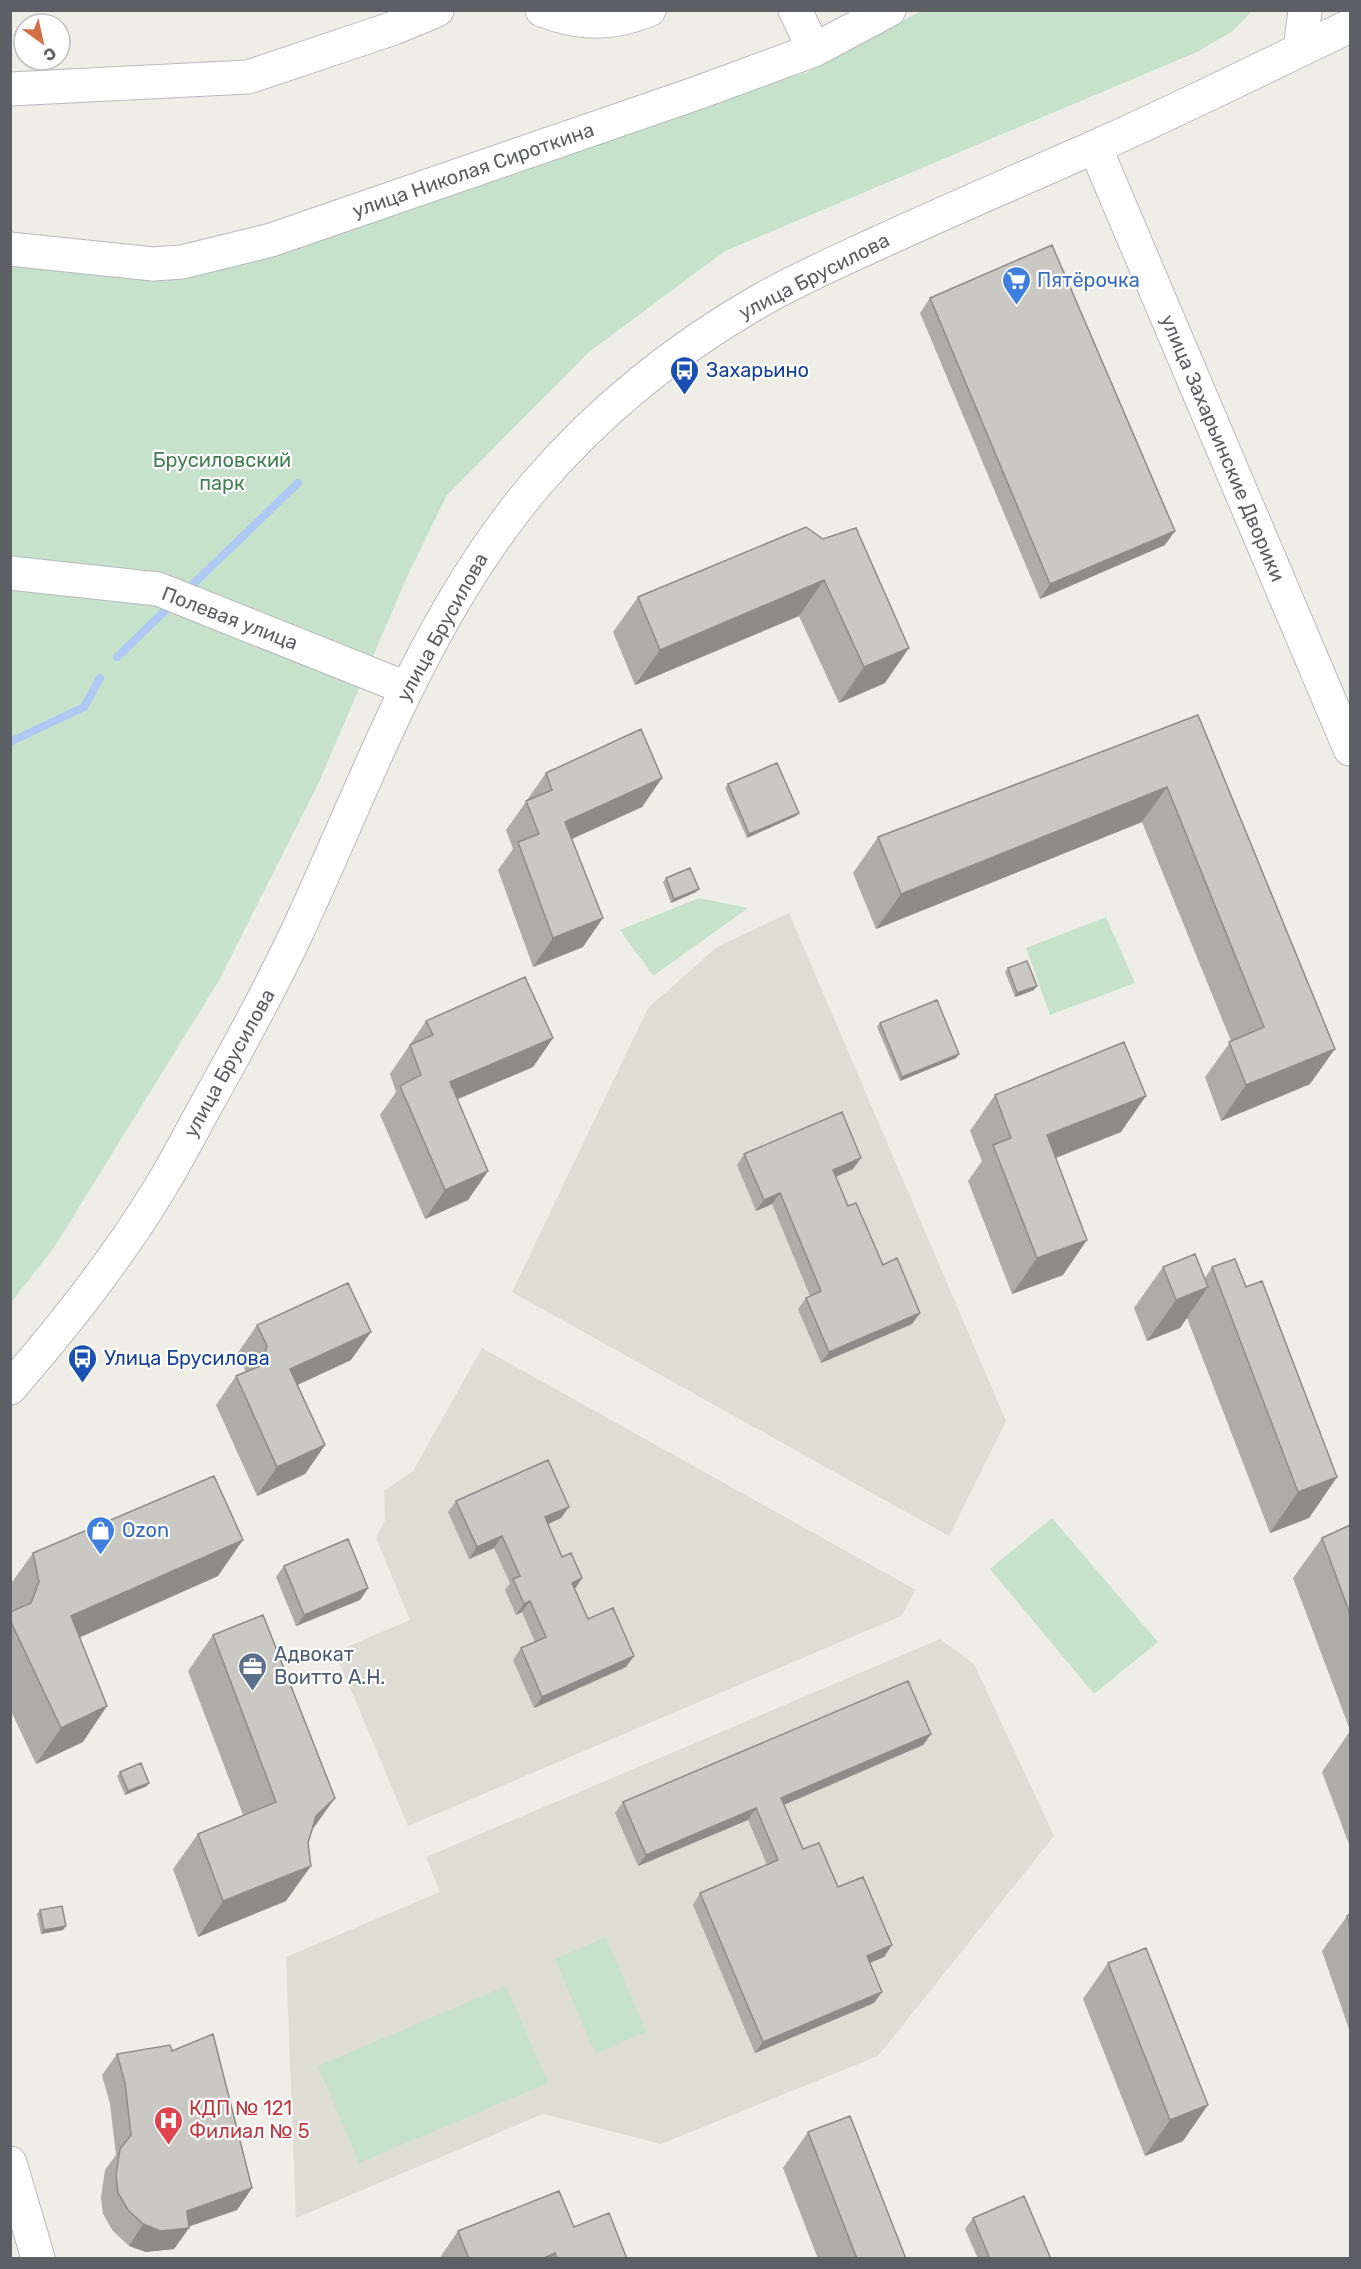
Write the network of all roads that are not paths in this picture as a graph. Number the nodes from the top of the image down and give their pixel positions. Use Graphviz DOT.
graph roads {
  1 [pos="437,10"];
  2 [pos="542,10"];
  3 [pos="649,10"];
  4 [pos="795,10"];
  5 [pos="889,10"];
  6 [pos="1305,10"];
  7 [pos="1329,10"];
  8 [pos="1350,21"];
  9 [pos="1350,26"];
  10 [pos="814,50"];
  11 [pos="1300,50"];
  12 [pos="10,89"];
  13 [pos="1095,147"];
  14 [pos="10,249"];
  15 [pos="10,573"];
  16 [pos="406,688"];
  17 [pos="1350,749"];
  18 [pos="10,1388"];
  19 [pos="10,2163"];
  20 [pos="38,2259"];
  1 -- 12 [label="street"];
  2 -- 3 [label="street"];
  4 -- 10 [label="street"];
  5 -- 10 [label="street, улица Николая Сироткина"];
  6 -- 11 [label="street"];
  7 -- 8 [label="street"];
  9 -- 11 [label="street, улица Брусилова"];
  10 -- 14 [label="street, улица Николая Сироткина"];
  11 -- 13 [label="street, улица Брусилова"];
  13 -- 16 [label="street, улица Брусилова"];
  13 -- 17 [label="street, улица Захарьинские Дворики"];
  15 -- 16 [label="street, Полевая улица"];
  16 -- 18 [label="street, улица Брусилова"];
  19 -- 20 [label="street"];
}
